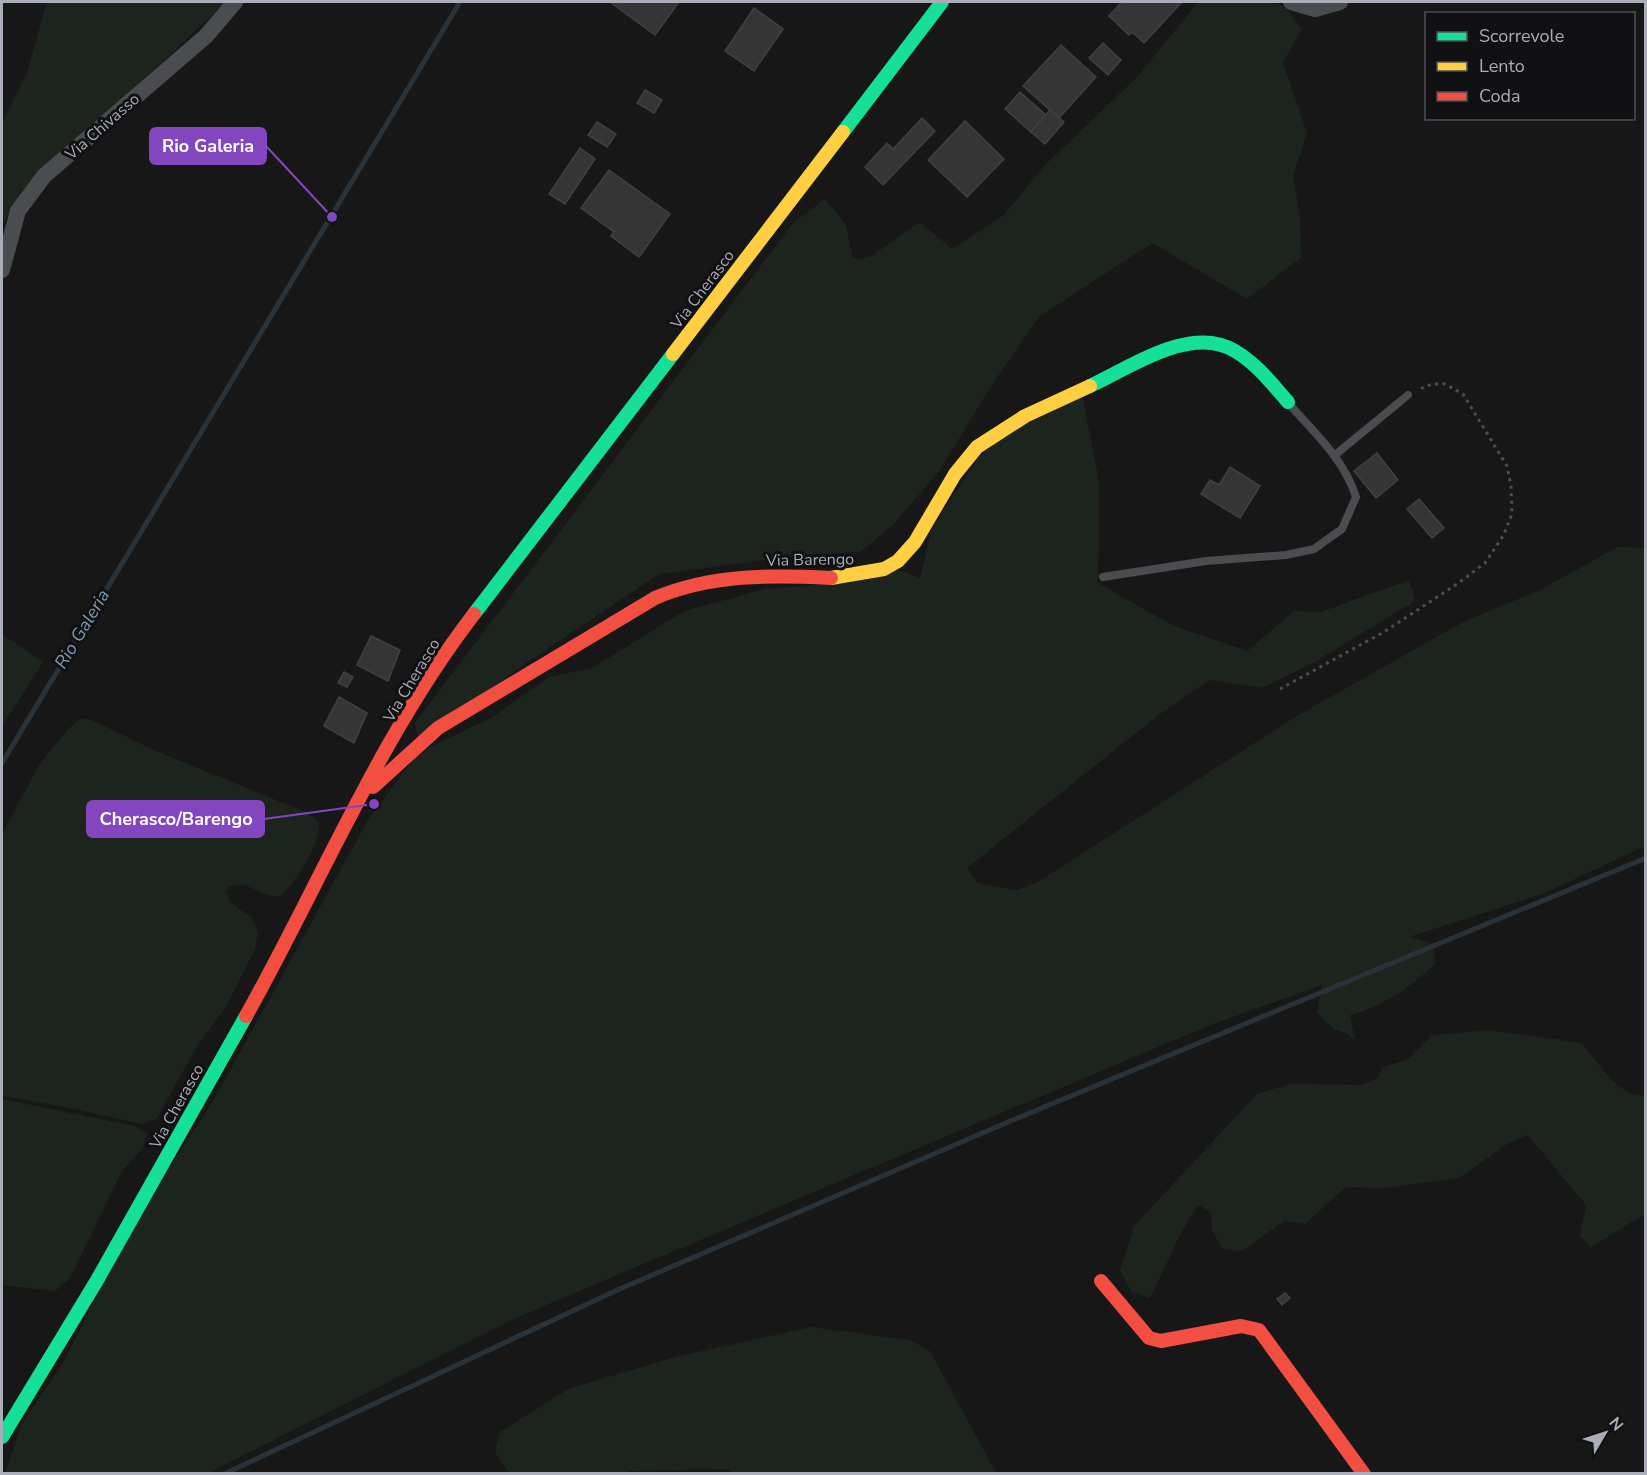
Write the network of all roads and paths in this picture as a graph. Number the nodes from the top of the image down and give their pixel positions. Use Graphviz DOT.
graph roads {
  1 [pos="235,2"];
  2 [pos="942,2"];
  3 [pos="1291,2"];
  4 [pos="1340,2"];
  5 [pos="2,270"];
  6 [pos="1408,395"];
  7 [pos="1288,402"];
  8 [pos="1335,455"];
  9 [pos="1103,577"];
  10 [pos="1280,689"];
  11 [pos="360,798"];
  12 [pos="1101,1281"];
  13 [pos="2,1437"];
  14 [pos="1364,1473"];
  1 -- 5 [label="street, Via Chivasso"];
  2 -- 11 [label="street, Via Cherasco"];
  3 -- 4 [label="street"];
  6 -- 8 [label="lane"];
  6 -- 10 [label="path"];
  7 -- 8 [label="lane"];
  7 -- 11 [label="street, Via Barengo"];
  8 -- 9 [label="lane"];
  11 -- 13 [label="street, Via Cherasco"];
  12 -- 14 [label="street"];
}
